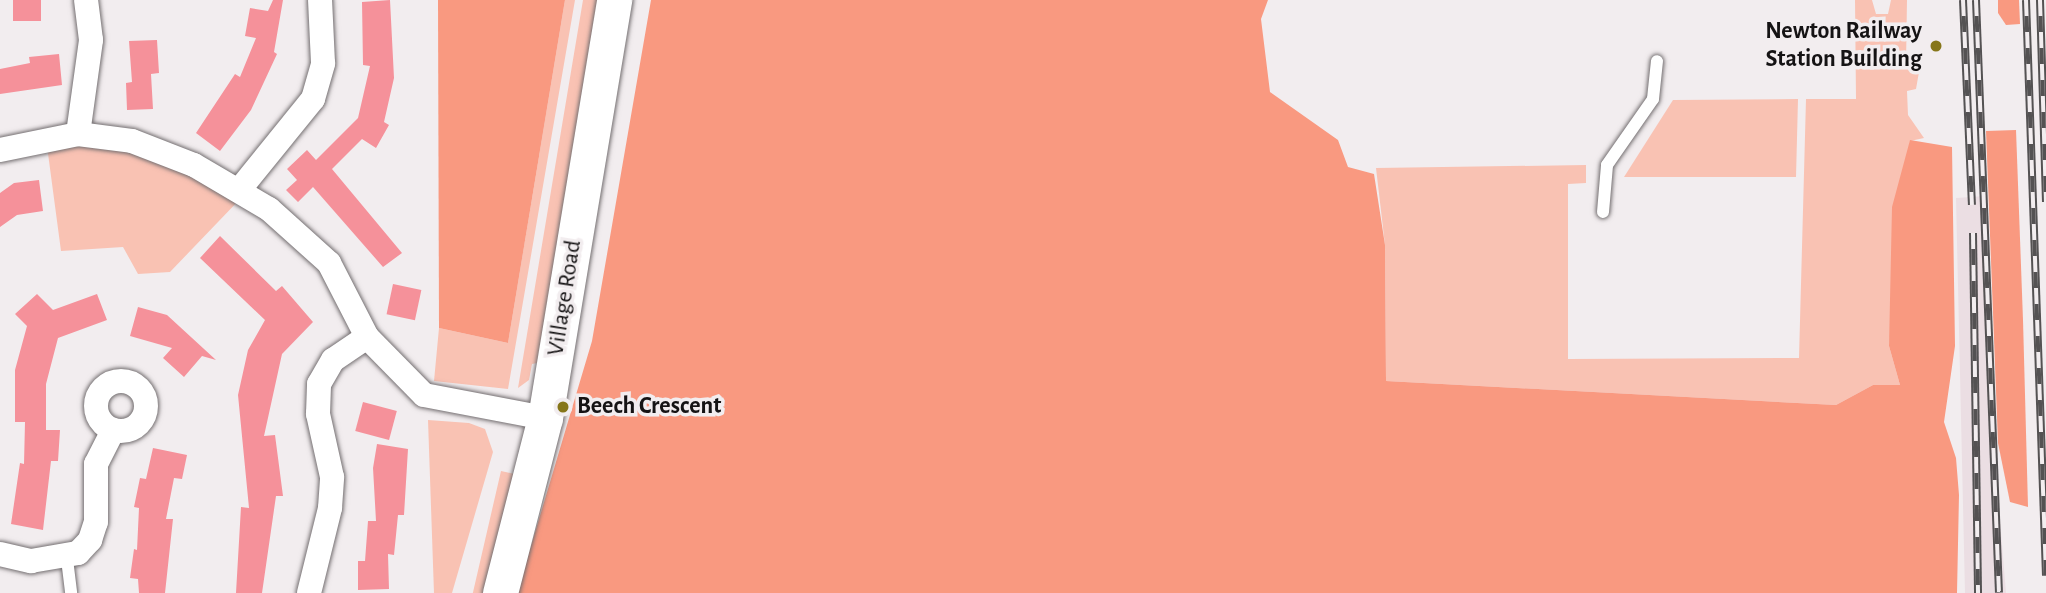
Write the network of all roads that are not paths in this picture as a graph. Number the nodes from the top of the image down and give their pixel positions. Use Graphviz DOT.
graph roads {
  1 [pos="86,0"];
  2 [pos="320,0"];
  3 [pos="614,0"];
  4 [pos="1657,61"];
  5 [pos="78,134"];
  6 [pos="0,150"];
  7 [pos="240,189"];
  8 [pos="1603,212"];
  9 [pos="367,337"];
  10 [pos="545,418"];
  11 [pos="113,430"];
  12 [pos="0,554"];
  13 [pos="67,559"];
  14 [pos="71,593"];
  15 [pos="310,593"];
  16 [pos="500,593"];
  1 -- 5 [label="street"];
  2 -- 7 [label="street"];
  3 -- 10 [label="street, Village Road"];
  4 -- 8 [label="lane"];
  5 -- 6 [label="street"];
  5 -- 7 [label="street"];
  7 -- 9 [label="street"];
  9 -- 10 [label="street"];
  9 -- 15 [label="street"];
  10 -- 16 [label="street, Village Road"];
  11 -- 13 [label="street"];
  12 -- 13 [label="street"];
  13 -- 14 [label="lane"];
}
